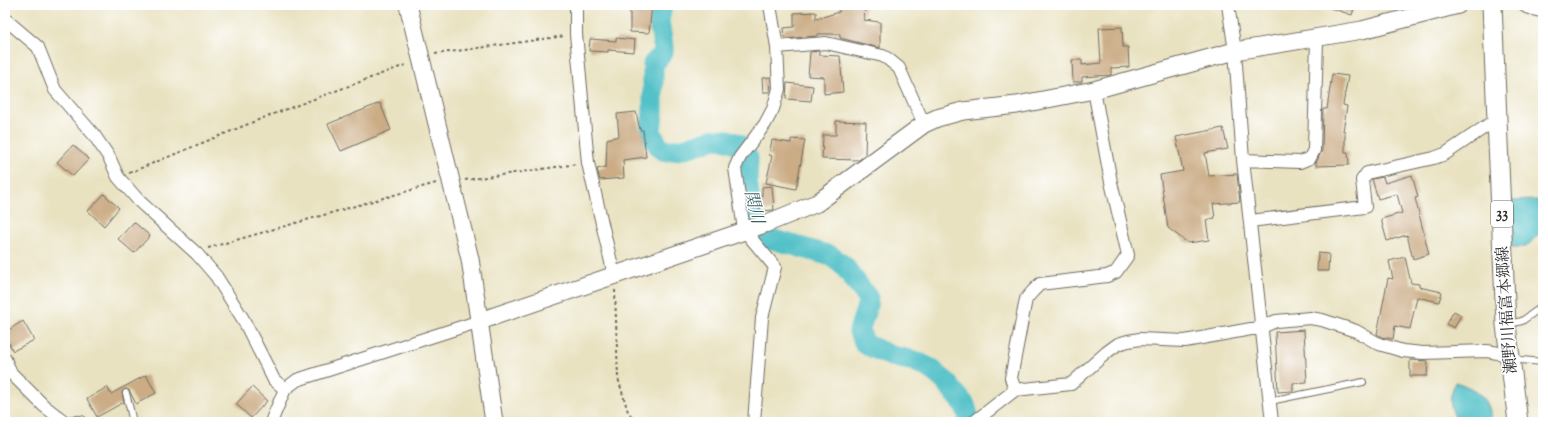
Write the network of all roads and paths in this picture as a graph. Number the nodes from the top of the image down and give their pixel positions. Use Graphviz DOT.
graph roads {
  1 [pos="408,5"];
  2 [pos="576,5"];
  3 [pos="770,5"];
  4 [pos="1228,5"];
  5 [pos="1458,5"];
  6 [pos="1492,5"];
  7 [pos="1528,5"];
  8 [pos="1543,9"];
  9 [pos="5,19"];
  10 [pos="576,34"];
  11 [pos="1317,39"];
  12 [pos="777,47"];
  13 [pos="1234,51"];
  14 [pos="421,58"];
  15 [pos="1094,90"];
  16 [pos="1498,123"];
  17 [pos="924,124"];
  18 [pos="1243,160"];
  19 [pos="588,163"];
  20 [pos="118,177"];
  21 [pos="452,181"];
  22 [pos="1250,220"];
  23 [pos="753,227"];
  24 [pos="197,254"];
  25 [pos="614,275"];
  26 [pos="1543,306"];
  27 [pos="480,321"];
  28 [pos="1506,325"];
  29 [pos="1262,327"];
  30 [pos="1509,355"];
  31 [pos="5,359"];
  32 [pos="1543,362"];
  33 [pos="1363,382"];
  34 [pos="285,389"];
  35 [pos="1015,390"];
  36 [pos="126,393"];
  37 [pos="1270,401"];
  38 [pos="975,421"];
  39 [pos="65,422"];
  40 [pos="72,422"];
  41 [pos="81,422"];
  42 [pos="133,422"];
  43 [pos="271,422"];
  44 [pos="494,422"];
  45 [pos="637,422"];
  46 [pos="754,422"];
  47 [pos="1272,422"];
  48 [pos="1518,422"];
  1 -- 14 [label="street"];
  2 -- 10 [label="street"];
  3 -- 12 [label="street"];
  4 -- 13 [label="street"];
  5 -- 11 [label="street"];
  6 -- 16 [label="main road, 瀬野川福富本郷線 / 33"];
  7 -- 8 [label="street"];
  9 -- 20 [label="street"];
  10 -- 14 [label="path"];
  10 -- 19 [label="street"];
  11 -- 13 [label="street"];
  11 -- 18 [label="street"];
  12 -- 17 [label="street"];
  12 -- 23 [label="street"];
  13 -- 15 [label="street"];
  13 -- 18 [label="street"];
  14 -- 20 [label="path"];
  14 -- 21 [label="street"];
  15 -- 17 [label="street"];
  15 -- 35 [label="street"];
  16 -- 22 [label="street"];
  16 -- 28 [label="main road, 瀬野川福富本郷線 / 33"];
  17 -- 23 [label="street"];
  18 -- 22 [label="street"];
  19 -- 21 [label="path"];
  19 -- 25 [label="street"];
  20 -- 24 [label="street"];
  21 -- 24 [label="path"];
  21 -- 27 [label="street"];
  22 -- 29 [label="street"];
  23 -- 25 [label="street"];
  23 -- 46 [label="street"];
  24 -- 34 [label="street"];
  25 -- 27 [label="street"];
  25 -- 45 [label="path"];
  26 -- 28 [label="lane"];
  27 -- 34 [label="street"];
  27 -- 44 [label="street"];
  28 -- 30 [label="main road, 瀬野川福富本郷線 / 33"];
  29 -- 30 [label="street"];
  29 -- 35 [label="street"];
  29 -- 37 [label="street"];
  30 -- 32 [label="lane"];
  30 -- 48 [label="main road, 瀬野川福富本郷線 / 33"];
  31 -- 39 [label="street"];
  33 -- 37 [label="lane"];
  34 -- 43 [label="street"];
  35 -- 38 [label="street"];
  36 -- 42 [label="lane"];
  37 -- 47 [label="street"];
  40 -- 41 [label="street"];
}
